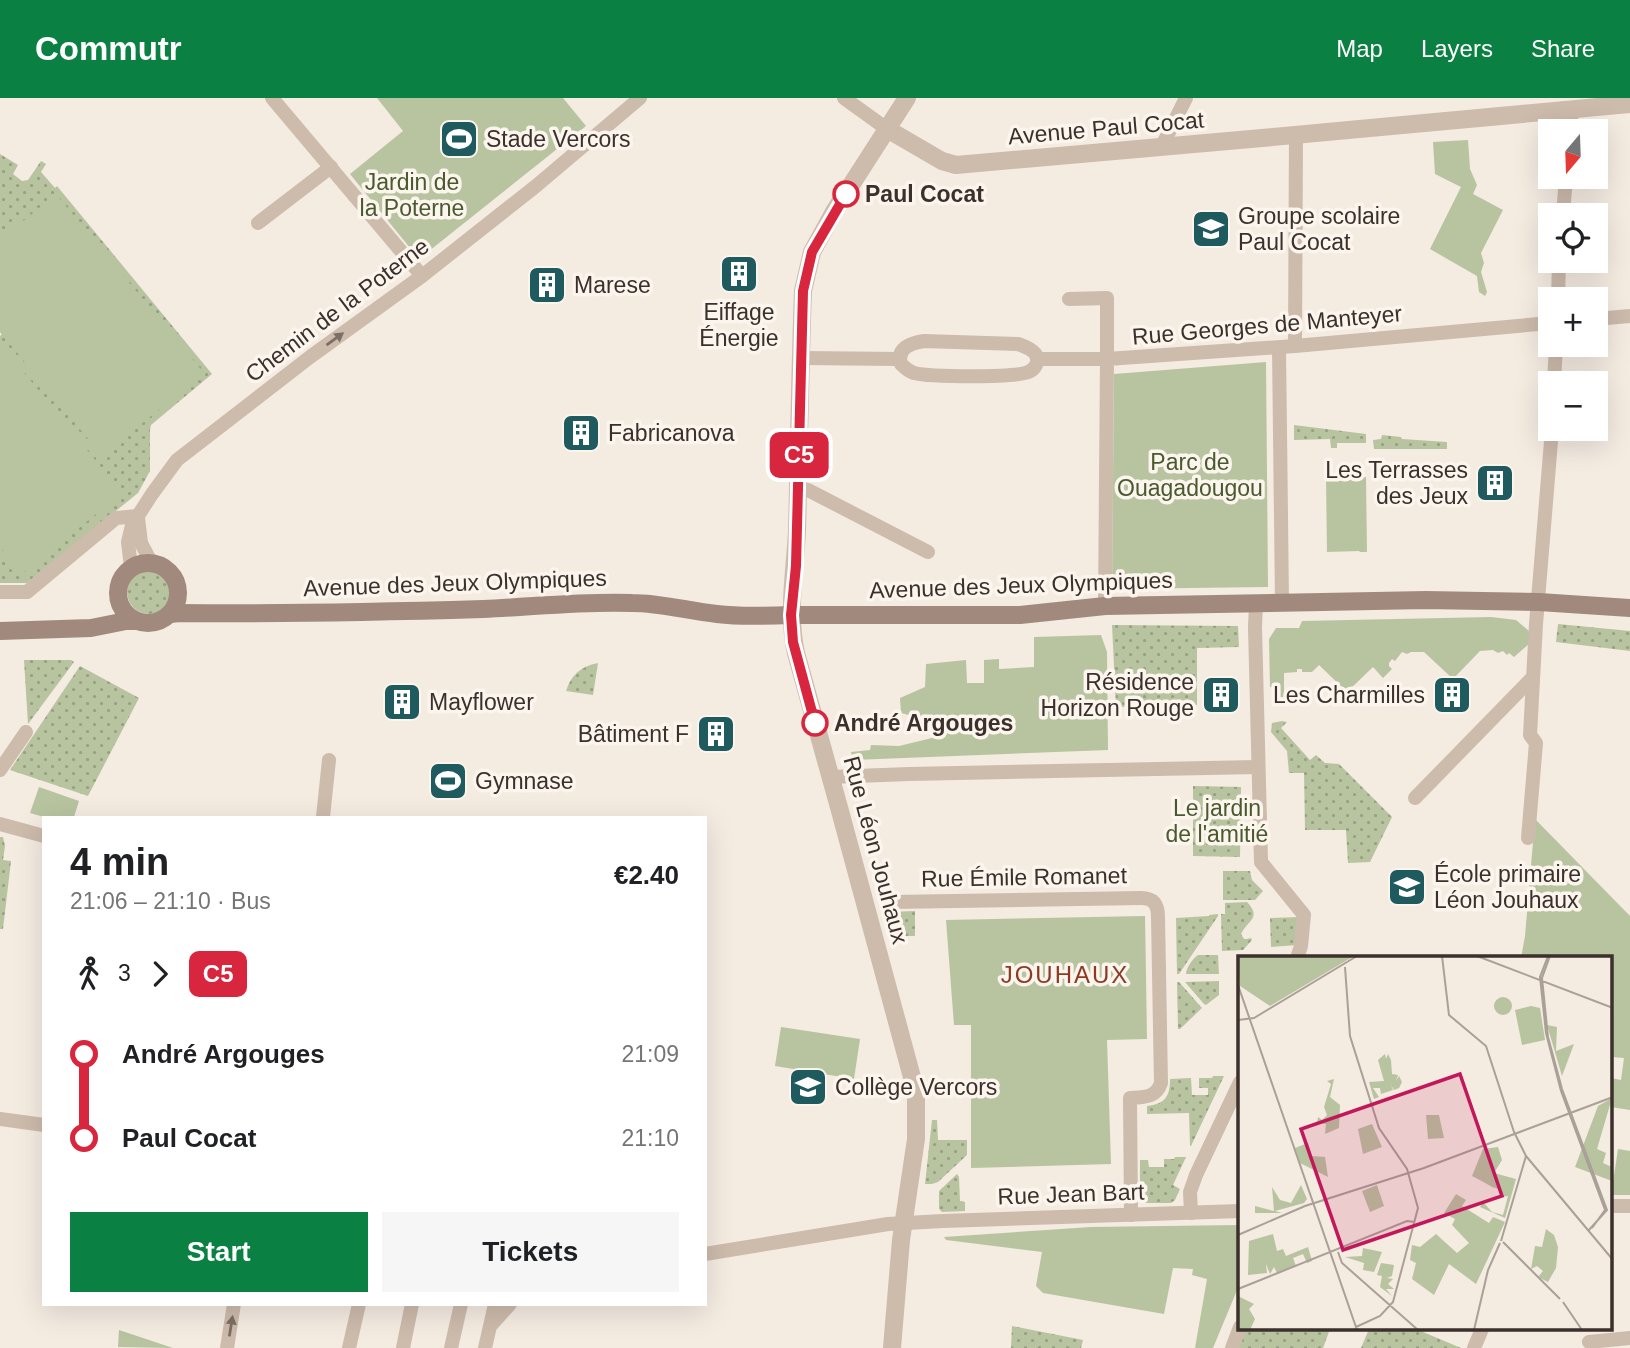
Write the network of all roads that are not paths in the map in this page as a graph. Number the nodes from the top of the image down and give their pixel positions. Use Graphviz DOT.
graph roads {
  1 [pos="272,98"];
  2 [pos="640,98"];
  3 [pos="844,98"];
  4 [pos="907,98"];
  5 [pos="1186,98"];
  6 [pos="1630,104"];
  7 [pos="1572,110"];
  8 [pos="1571,119"];
  9 [pos="887,129"];
  10 [pos="1296,134"];
  11 [pos="1161,148"];
  12 [pos="331,167"];
  13 [pos="258,223"];
  14 [pos="422,276"];
  15 [pos="1069,299"];
  16 [pos="1630,316"];
  17 [pos="1608,318"];
  18 [pos="1538,324"];
  19 [pos="1295,346"];
  20 [pos="1279,348"];
  21 [pos="801,358"];
  22 [pos="899,359"];
  23 [pos="1037,359"];
  24 [pos="1107,359"];
  25 [pos="1551,441"];
  26 [pos="798,490"];
  27 [pos="138,516"];
  28 [pos="928,552"];
  29 [pos="151,562"];
  30 [pos="131,567"];
  31 [pos="178,587"];
  32 [pos="0,592"];
  33 [pos="119,601"];
  34 [pos="1539,602"];
  35 [pos="1282,603"];
  36 [pos="1256,604"];
  37 [pos="1105,606"];
  38 [pos="1627,607"];
  39 [pos="212,613"];
  40 [pos="170,614"];
  41 [pos="791,615"];
  42 [pos="136,621"];
  43 [pos="100,626"];
  44 [pos="0,631"];
  45 [pos="1533,677"];
  46 [pos="26,732"];
  47 [pos="329,760"];
  48 [pos="1258,767"];
  49 [pos="0,770"];
  50 [pos="830,777"];
  51 [pos="1415,798"];
  52 [pos="323,816"];
  53 [pos="0,824"];
  54 [pos="42,835"];
  55 [pos="1528,838"];
  56 [pos="892,902"];
  57 [pos="1298,956"];
  58 [pos="1238,1086"];
  59 [pos="0,1119"];
  60 [pos="42,1125"];
  61 [pos="1612,1206"];
  62 [pos="1630,1206"];
  63 [pos="1238,1211"];
  64 [pos="1191,1213"];
  65 [pos="1131,1215"];
  66 [pos="904,1223"];
  67 [pos="707,1254"];
  68 [pos="234,1306"];
  69 [pos="359,1306"];
  70 [pos="412,1306"];
  71 [pos="461,1306"];
  72 [pos="495,1306"];
  73 [pos="508,1306"];
  74 [pos="491,1325"];
  75 [pos="1239,1330"];
  76 [pos="1482,1330"];
  77 [pos="1630,1338"];
  78 [pos="1589,1340"];
  79 [pos="227,1348"];
  80 [pos="349,1348"];
  81 [pos="403,1348"];
  82 [pos="451,1348"];
  83 [pos="485,1348"];
  84 [pos="892,1348"];
  85 [pos="1232,1348"];
  86 [pos="1474,1348"];
  1 -- 12 [label="street"];
  2 -- 14 [label="street, Chemin de la Poterne"];
  3 -- 9 [label="street"];
  4 -- 9 [label="street, Rue Léon Jouhaux"];
  5 -- 11 [label="street"];
  6 -- 7 [label="street, Avenue Paul Cocat"];
  7 -- 8 [label="street"];
  7 -- 10 [label="street, Avenue Paul Cocat"];
  9 -- 11 [label="street, Avenue Paul Cocat"];
  9 -- 21 [label="street, Rue Léon Jouhaux"];
  10 -- 11 [label="street, Avenue Paul Cocat"];
  10 -- 19 [label="street"];
  12 -- 13 [label="street"];
  12 -- 14 [label="street"];
  27 -- 14 [label="street, Chemin de la Poterne, one-way"];
  15 -- 24 [label="street"];
  16 -- 17 [label="street"];
  18 -- 19 [label="street, Rue Georges de Manteyer"];
  19 -- 20 [label="street, Rue Georges de Manteyer"];
  20 -- 24 [label="street, Rue Georges de Manteyer"];
  20 -- 35 [label="street"];
  21 -- 22 [label="street"];
  21 -- 26 [label="street, Rue Léon Jouhaux"];
  22 -- 23 [label="street"];
  22 -- 23 [label="street"];
  23 -- 24 [label="street"];
  24 -- 37 [label="street, Rue Georges de Manteyer"];
  25 -- 34 [label="street"];
  26 -- 28 [label="street"];
  26 -- 41 [label="street, Rue Léon Jouhaux"];
  27 -- 29 [label="street"];
  27 -- 30 [label="street, Chemin de la Poterne"];
  27 -- 32 [label="street"];
  29 -- 30 [label="main road"];
  29 -- 31 [label="main road"];
  30 -- 33 [label="main road"];
  31 -- 39 [label="main road"];
  31 -- 40 [label="main road"];
  33 -- 42 [label="main road"];
  33 -- 43 [label="main road"];
  34 -- 35 [label="main road, Avenue des Jeux Olympiques"];
  34 -- 38 [label="main road, Avenue des Jeux Olympiques"];
  34 -- 45 [label="street"];
  35 -- 36 [label="main road, Avenue des Jeux Olympiques"];
  36 -- 37 [label="main road, Avenue des Jeux Olympiques"];
  36 -- 48 [label="street"];
  37 -- 41 [label="main road, Avenue des Jeux Olympiques"];
  39 -- 40 [label="main road, Avenue des Jeux Olympiques"];
  39 -- 41 [label="main road, Avenue des Jeux Olympiques"];
  40 -- 42 [label="main road"];
  41 -- 50 [label="street, Rue Léon Jouhaux"];
  42 -- 43 [label="main road"];
  43 -- 44 [label="main road"];
  45 -- 51 [label="street"];
  45 -- 55 [label="street"];
  46 -- 49 [label="street"];
  47 -- 52 [label="street"];
  48 -- 50 [label="street"];
  48 -- 57 [label="street"];
  50 -- 66 [label="street, Rue Léon Jouhaux"];
  53 -- 54 [label="street"];
  56 -- 65 [label="street, Rue Émile Romanet"];
  58 -- 64 [label="street"];
  59 -- 60 [label="street"];
  61 -- 62 [label="street"];
  63 -- 64 [label="street, Rue Jean Bart"];
  64 -- 65 [label="street, Rue Jean Bart"];
  65 -- 66 [label="street, Rue Jean Bart"];
  66 -- 67 [label="street, Rue Jean Bart"];
  66 -- 84 [label="street, Rue Léon Jouhaux"];
  79 -- 68 [label="street, one-way"];
  69 -- 80 [label="street"];
  70 -- 81 [label="street"];
  71 -- 82 [label="street"];
  72 -- 74 [label="street"];
  73 -- 74 [label="street"];
  74 -- 83 [label="street"];
  75 -- 85 [label="street"];
  76 -- 86 [label="street"];
  77 -- 78 [label="street"];
}
